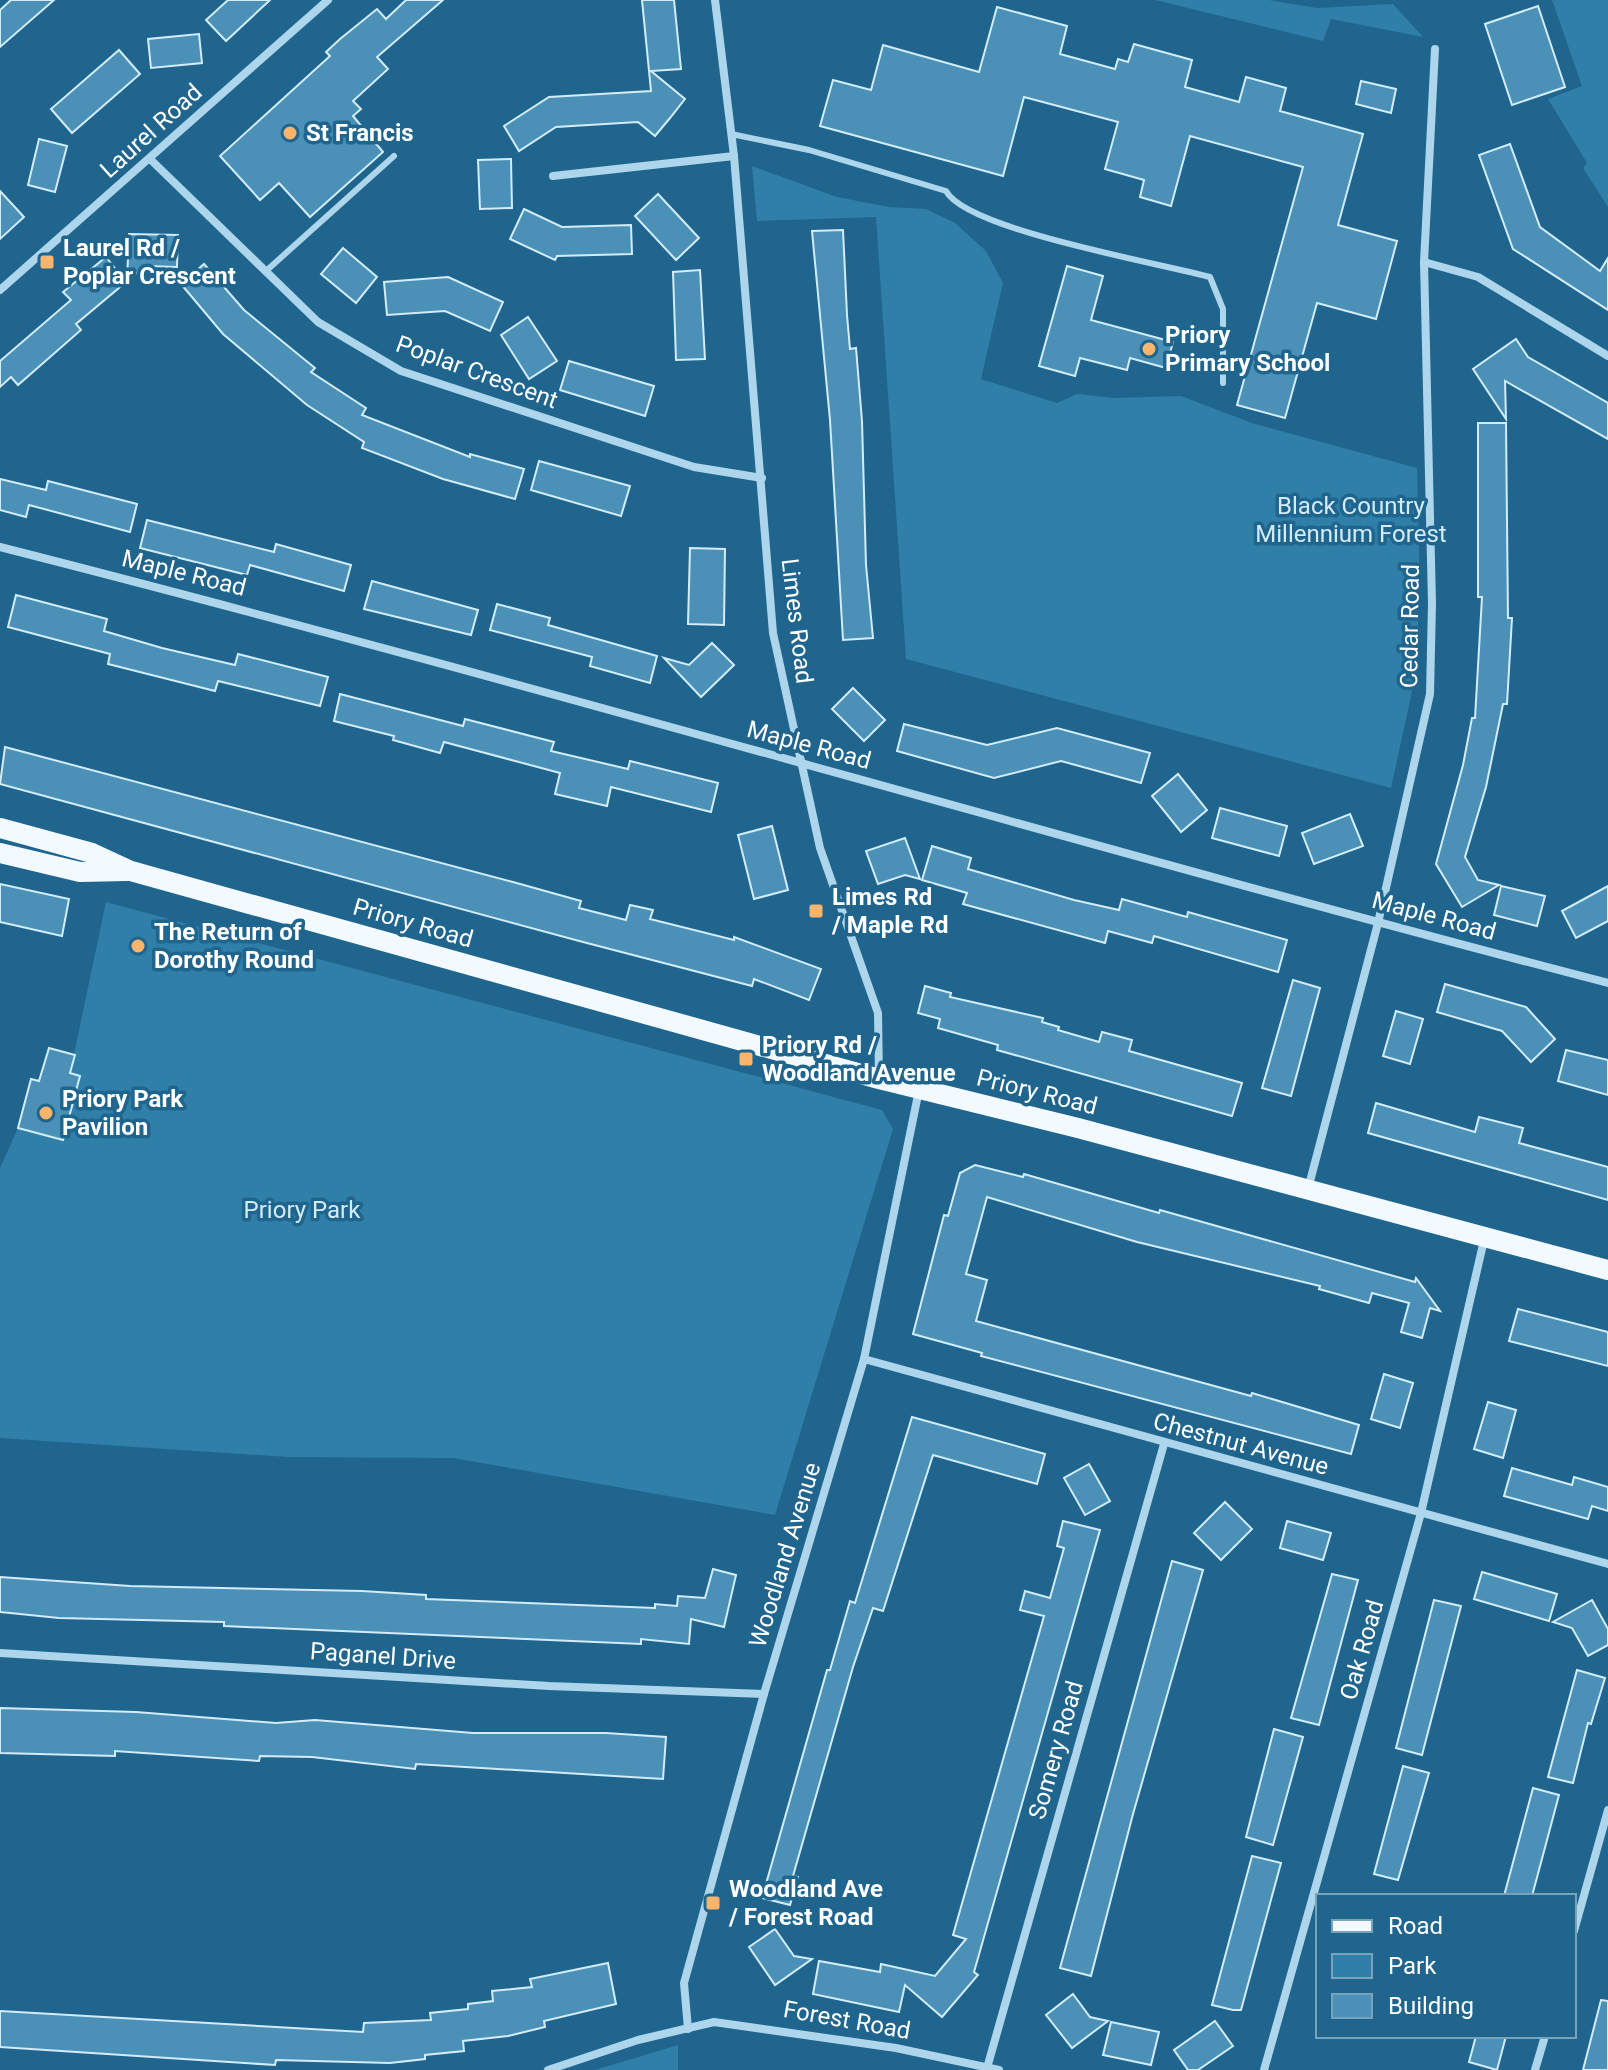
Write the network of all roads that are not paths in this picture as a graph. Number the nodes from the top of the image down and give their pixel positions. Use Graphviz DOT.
graph roads {
  1 [pos="328,0"];
  2 [pos="715,0"];
  3 [pos="1435,49"];
  4 [pos="731,134"];
  5 [pos="394,156"];
  6 [pos="734,156"];
  7 [pos="150,159"];
  8 [pos="553,176"];
  9 [pos="1424,262"];
  10 [pos="266,271"];
  11 [pos="0,290"];
  12 [pos="1608,356"];
  13 [pos="1223,383"];
  14 [pos="762,478"];
  15 [pos="0,547"];
  16 [pos="801,763"];
  17 [pos="0,828"];
  18 [pos="0,853"];
  19 [pos="131,871"];
  20 [pos="1378,923"];
  21 [pos="1608,983"];
  22 [pos="879,1079"];
  23 [pos="919,1090"];
  24 [pos="1308,1189"];
  25 [pos="1484,1237"];
  26 [pos="1608,1270"];
  27 [pos="864,1359"];
  28 [pos="1164,1444"];
  29 [pos="1421,1513"];
  30 [pos="1608,1564"];
  31 [pos="0,1653"];
  32 [pos="764,1694"];
  33 [pos="1608,1810"];
  34 [pos="1576,1924"];
  35 [pos="688,2029"];
  36 [pos="1544,2038"];
  37 [pos="987,2068"];
  38 [pos="548,2070"];
  39 [pos="999,2070"];
  40 [pos="1264,2070"];
  41 [pos="1535,2070"];
  1 -- 7 [label="street, Laurel Road"];
  2 -- 4 [label="street, Limes Road"];
  3 -- 9 [label="street, Cedar Road"];
  4 -- 6 [label="street, Limes Road"];
  4 -- 13 [label="lane"];
  5 -- 10 [label="lane"];
  6 -- 8 [label="street"];
  6 -- 14 [label="street, Limes Road"];
  7 -- 10 [label="street, Poplar Crescent"];
  7 -- 11 [label="street, Laurel Road"];
  9 -- 12 [label="street"];
  9 -- 20 [label="street, Cedar Road"];
  10 -- 14 [label="street, Poplar Crescent"];
  14 -- 16 [label="street, Limes Road"];
  15 -- 16 [label="street, Maple Road"];
  16 -- 20 [label="street, Maple Road"];
  16 -- 22 [label="street, Limes Road"];
  17 -- 19 [label="main road, Priory Road"];
  18 -- 19 [label="main road, Priory Road"];
  19 -- 22 [label="main road, Priory Road"];
  20 -- 21 [label="street, Maple Road"];
  20 -- 24 [label="street, Cedar Road"];
  22 -- 23 [label="main road, Priory Road"];
  23 -- 24 [label="main road, Priory Road"];
  23 -- 27 [label="street, Woodland Avenue"];
  24 -- 25 [label="main road, Priory Road"];
  25 -- 26 [label="main road, Priory Road"];
  25 -- 29 [label="street, Oak Road"];
  27 -- 28 [label="street, Chestnut Avenue"];
  27 -- 32 [label="street, Woodland Avenue"];
  28 -- 29 [label="street, Chestnut Avenue"];
  28 -- 37 [label="street, Somery Road"];
  29 -- 30 [label="street, Chestnut Avenue"];
  29 -- 40 [label="street, Oak Road"];
  31 -- 32 [label="street, Paganel Drive"];
  32 -- 35 [label="street, Woodland Avenue"];
  33 -- 34 [label="street"];
  35 -- 37 [label="street, Forest Road"];
  35 -- 38 [label="street, Forest Road"];
  36 -- 41 [label="street"];
  37 -- 39 [label="street, Forest Road"];
}
